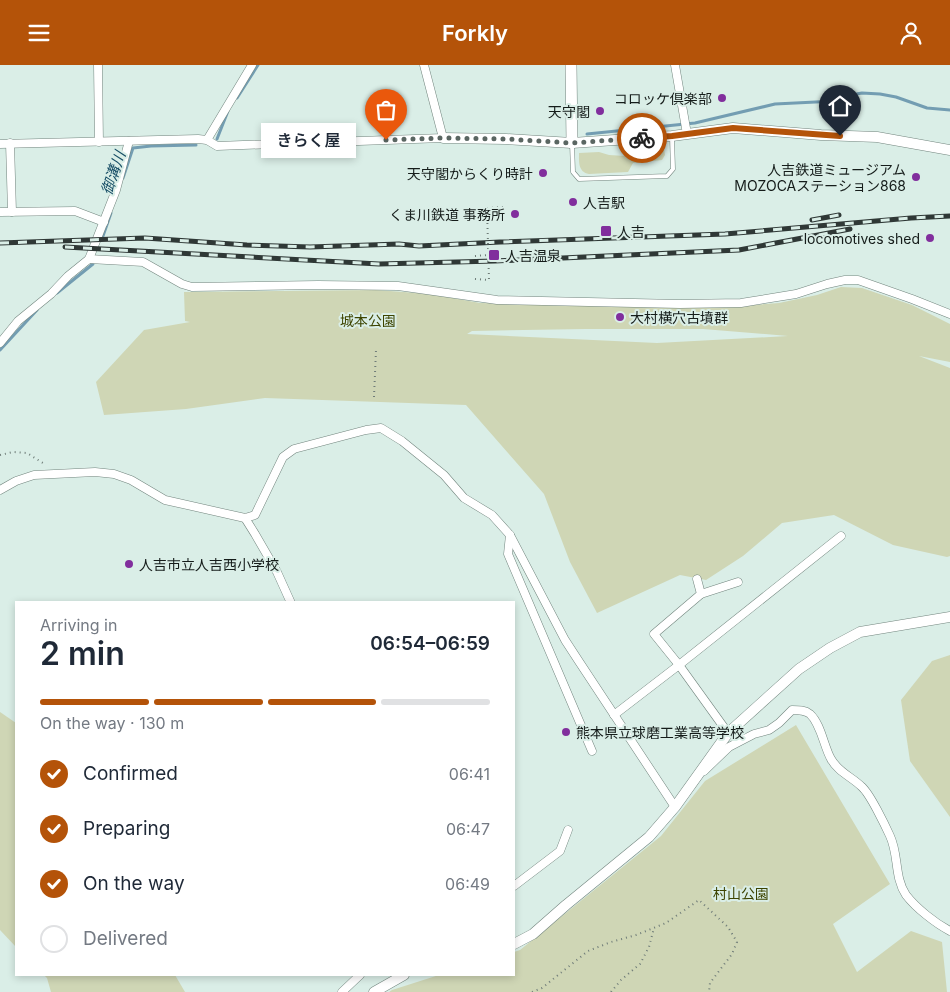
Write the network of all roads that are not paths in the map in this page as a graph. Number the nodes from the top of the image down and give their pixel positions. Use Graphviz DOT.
graph roads {
  1 [pos="98,65"];
  2 [pos="252,65"];
  3 [pos="424,65"];
  4 [pos="571,65"];
  5 [pos="675,65"];
  6 [pos="687,134"];
  7 [pos="672,136"];
  8 [pos="443,138"];
  9 [pos="208,140"];
  10 [pos="129,141"];
  11 [pos="99,142"];
  12 [pos="10,143"];
  13 [pos="572,143"];
  14 [pos="0,144"];
  15 [pos="950,150"];
  16 [pos="0,212"];
  17 [pos="12,212"];
  18 [pos="104,222"];
  19 [pos="89,259"];
  20 [pos="950,314"];
  21 [pos="0,343"];
  22 [pos="0,490"];
  23 [pos="245,519"];
  24 [pos="510,535"];
  25 [pos="841,536"];
  26 [pos="697,579"];
  27 [pos="738,582"];
  28 [pos="701,594"];
  29 [pos="290,601"];
  30 [pos="950,617"];
  31 [pos="679,665"];
  32 [pos="614,715"];
  33 [pos="728,733"];
  34 [pos="592,751"];
  35 [pos="696,777"];
  36 [pos="675,807"];
  37 [pos="568,830"];
  38 [pos="515,885"];
  39 [pos="950,931"];
  40 [pos="515,943"];
  41 [pos="359,976"];
  42 [pos="402,976"];
  43 [pos="342,992"];
  44 [pos="374,992"];
  1 -- 11 [label="street"];
  2 -- 9 [label="street"];
  3 -- 8 [label="street"];
  4 -- 13 [label="main road"];
  5 -- 6 [label="street"];
  6 -- 7 [label="street"];
  6 -- 15 [label="street"];
  7 -- 13 [label="street"];
  7 -- 13 [label="lane"];
  8 -- 9 [label="street"];
  8 -- 13 [label="street"];
  9 -- 10 [label="street"];
  10 -- 11 [label="street"];
  10 -- 18 [label="street"];
  11 -- 12 [label="street"];
  12 -- 14 [label="street"];
  12 -- 17 [label="street"];
  16 -- 17 [label="street"];
  17 -- 18 [label="street"];
  18 -- 19 [label="street"];
  19 -- 20 [label="street"];
  19 -- 21 [label="street"];
  22 -- 23 [label="street"];
  23 -- 24 [label="street"];
  23 -- 29 [label="street"];
  24 -- 32 [label="street"];
  24 -- 34 [label="street"];
  25 -- 31 [label="street"];
  26 -- 28 [label="street"];
  27 -- 28 [label="street"];
  28 -- 31 [label="street"];
  30 -- 33 [label="street"];
  31 -- 32 [label="street"];
  31 -- 33 [label="street"];
  32 -- 36 [label="street"];
  33 -- 35 [label="street"];
  35 -- 36 [label="street"];
  35 -- 39 [label="street"];
  36 -- 40 [label="street"];
  37 -- 38 [label="street"];
  41 -- 43 [label="street"];
  42 -- 44 [label="street"];
}
